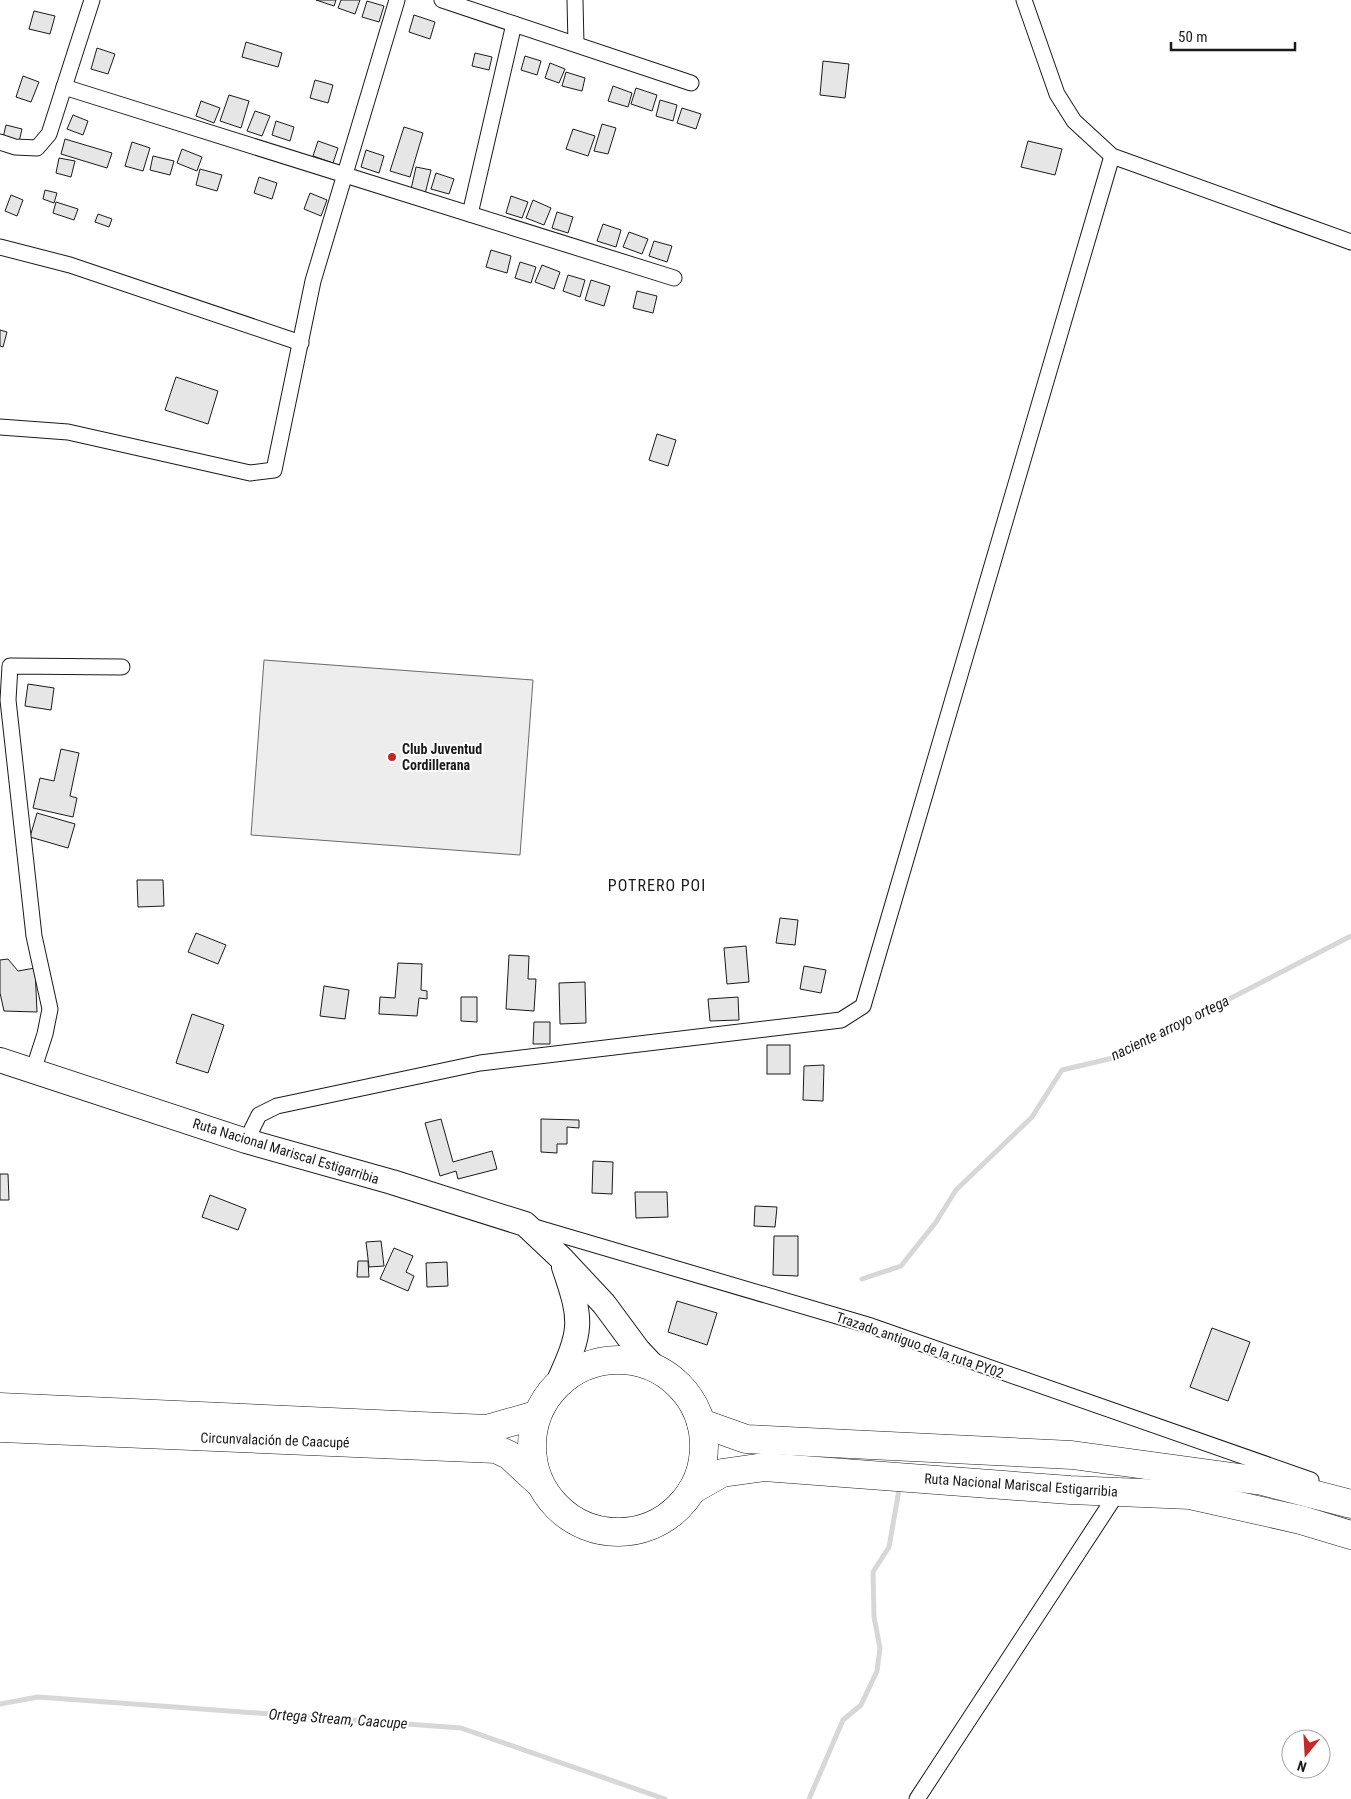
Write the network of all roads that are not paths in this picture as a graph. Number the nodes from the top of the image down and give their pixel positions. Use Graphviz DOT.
graph roads {
  1 [pos="92,0"];
  2 [pos="397,0"];
  3 [pos="442,0"];
  4 [pos="575,0"];
  5 [pos="1024,0"];
  6 [pos="514,24"];
  7 [pos="576,44"];
  8 [pos="691,83"];
  9 [pos="64,87"];
  10 [pos="0,142"];
  11 [pos="1112,156"];
  12 [pos="345,175"];
  13 [pos="470,214"];
  14 [pos="1351,242"];
  15 [pos="0,247"];
  16 [pos="674,278"];
  17 [pos="300,343"];
  18 [pos="0,427"];
  19 [pos="122,667"];
  20 [pos="0,1060"];
  21 [pos="33,1071"];
  22 [pos="246,1140"];
  23 [pos="525,1224"];
  24 [pos="561,1258"];
  25 [pos="656,1369"];
  26 [pos="558,1383"];
  27 [pos="0,1407"];
  28 [pos="536,1415"];
  29 [pos="701,1423"];
  30 [pos="0,1428"];
  31 [pos="1311,1480"];
  32 [pos="538,1482"];
  33 [pos="692,1490"];
  34 [pos="1118,1492"];
  35 [pos="1351,1504"];
  36 [pos="1351,1535"];
  37 [pos="917,1799"];
  1 -- 9 [label="street"];
  2 -- 12 [label="street"];
  3 -- 6 [label="street"];
  4 -- 7 [label="street"];
  5 -- 11 [label="street"];
  6 -- 7 [label="street"];
  6 -- 13 [label="street"];
  7 -- 8 [label="street"];
  9 -- 10 [label="street"];
  9 -- 12 [label="street"];
  11 -- 14 [label="street"];
  11 -- 22 [label="street"];
  12 -- 13 [label="street"];
  12 -- 17 [label="street"];
  13 -- 16 [label="street"];
  15 -- 17 [label="street"];
  17 -- 18 [label="street"];
  19 -- 21 [label="street"];
  20 -- 21 [label="main road, Ruta Nacional Mariscal Estigarribia"];
  21 -- 22 [label="main road, Ruta Nacional Mariscal Estigarribia"];
  22 -- 23 [label="main road, Ruta Nacional Mariscal Estigarribia"];
  23 -- 24 [label="main road, Ruta Nacional Mariscal Estigarribia"];
  23 -- 31 [label="street, Trazado antiguo de la ruta PY02"];
  24 -- 25 [label="main road, Ruta Nacional Mariscal Estigarribia"];
  24 -- 26 [label="main road"];
  25 -- 26 [label="highway"];
  25 -- 29 [label="highway"];
  26 -- 28 [label="highway"];
  27 -- 28 [label="highway, Circunvalación de Caacupé"];
  28 -- 32 [label="highway"];
  29 -- 33 [label="highway"];
  29 -- 35 [label="highway"];
  30 -- 32 [label="highway, Circunvalación de Caacupé"];
  32 -- 33 [label="highway"];
  33 -- 34 [label="highway, Ruta Nacional Mariscal Estigarribia"];
  34 -- 36 [label="highway, Ruta Nacional Mariscal Estigarribia"];
  34 -- 37 [label="street"];
}
